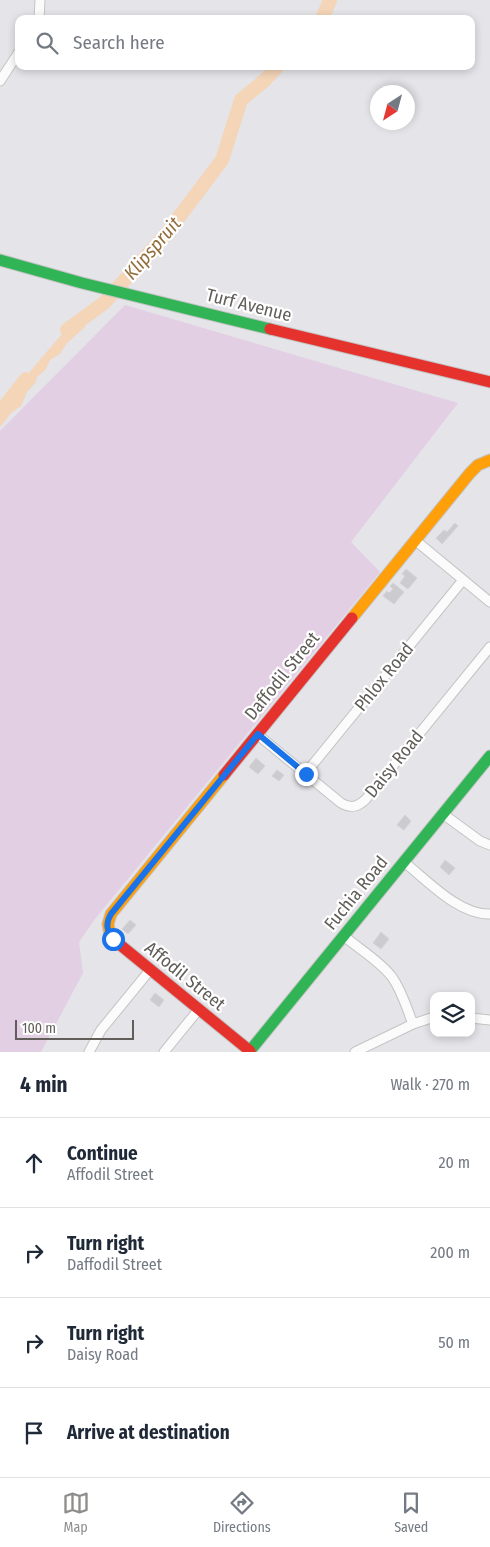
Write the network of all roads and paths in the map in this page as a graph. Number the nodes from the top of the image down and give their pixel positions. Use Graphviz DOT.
graph roads {
  1 [pos="40,0"];
  2 [pos="39,15"];
  3 [pos="15,58"];
  4 [pos="0,80"];
  5 [pos="0,260"];
  6 [pos="490,382"];
  7 [pos="490,460"];
  8 [pos="415,540"];
  9 [pos="463,580"];
  10 [pos="490,602"];
  11 [pos="490,647"];
  12 [pos="258,734"];
  13 [pos="490,756"];
  14 [pos="306,774"];
  15 [pos="443,814"];
  16 [pos="490,845"];
  17 [pos="404,862"];
  18 [pos="490,914"];
  19 [pos="107,922"];
  20 [pos="344,936"];
  21 [pos="150,970"];
  22 [pos="199,1009"];
  23 [pos="430,1018"];
  24 [pos="475,1018"];
  25 [pos="490,1020"];
  26 [pos="413,1024"];
  27 [pos="89,1052"];
  28 [pos="164,1052"];
  29 [pos="250,1052"];
  30 [pos="355,1052"];
  1 -- 2 [label="street"];
  3 -- 4 [label="street"];
  5 -- 6 [label="street, Turf Avenue"];
  7 -- 8 [label="street, Daffodil Street"];
  8 -- 9 [label="street"];
  8 -- 12 [label="street, Daffodil Street"];
  9 -- 10 [label="street"];
  9 -- 14 [label="street, Phlox Road"];
  11 -- 14 [label="street, Daisy Road"];
  12 -- 14 [label="street, Daisy Road"];
  12 -- 19 [label="street, Daffodil Street"];
  13 -- 15 [label="street, Fuchia Road"];
  15 -- 16 [label="street"];
  15 -- 17 [label="street, Fuchia Road"];
  17 -- 18 [label="street"];
  17 -- 20 [label="street, Fuchia Road"];
  19 -- 21 [label="street, Affodil Street"];
  20 -- 26 [label="street"];
  20 -- 29 [label="street, Fuchia Road"];
  21 -- 22 [label="street, Affodil Street"];
  21 -- 27 [label="street"];
  22 -- 28 [label="street"];
  22 -- 29 [label="street, Affodil Street"];
  23 -- 26 [label="street"];
  24 -- 25 [label="street"];
  26 -- 30 [label="street"];
}
